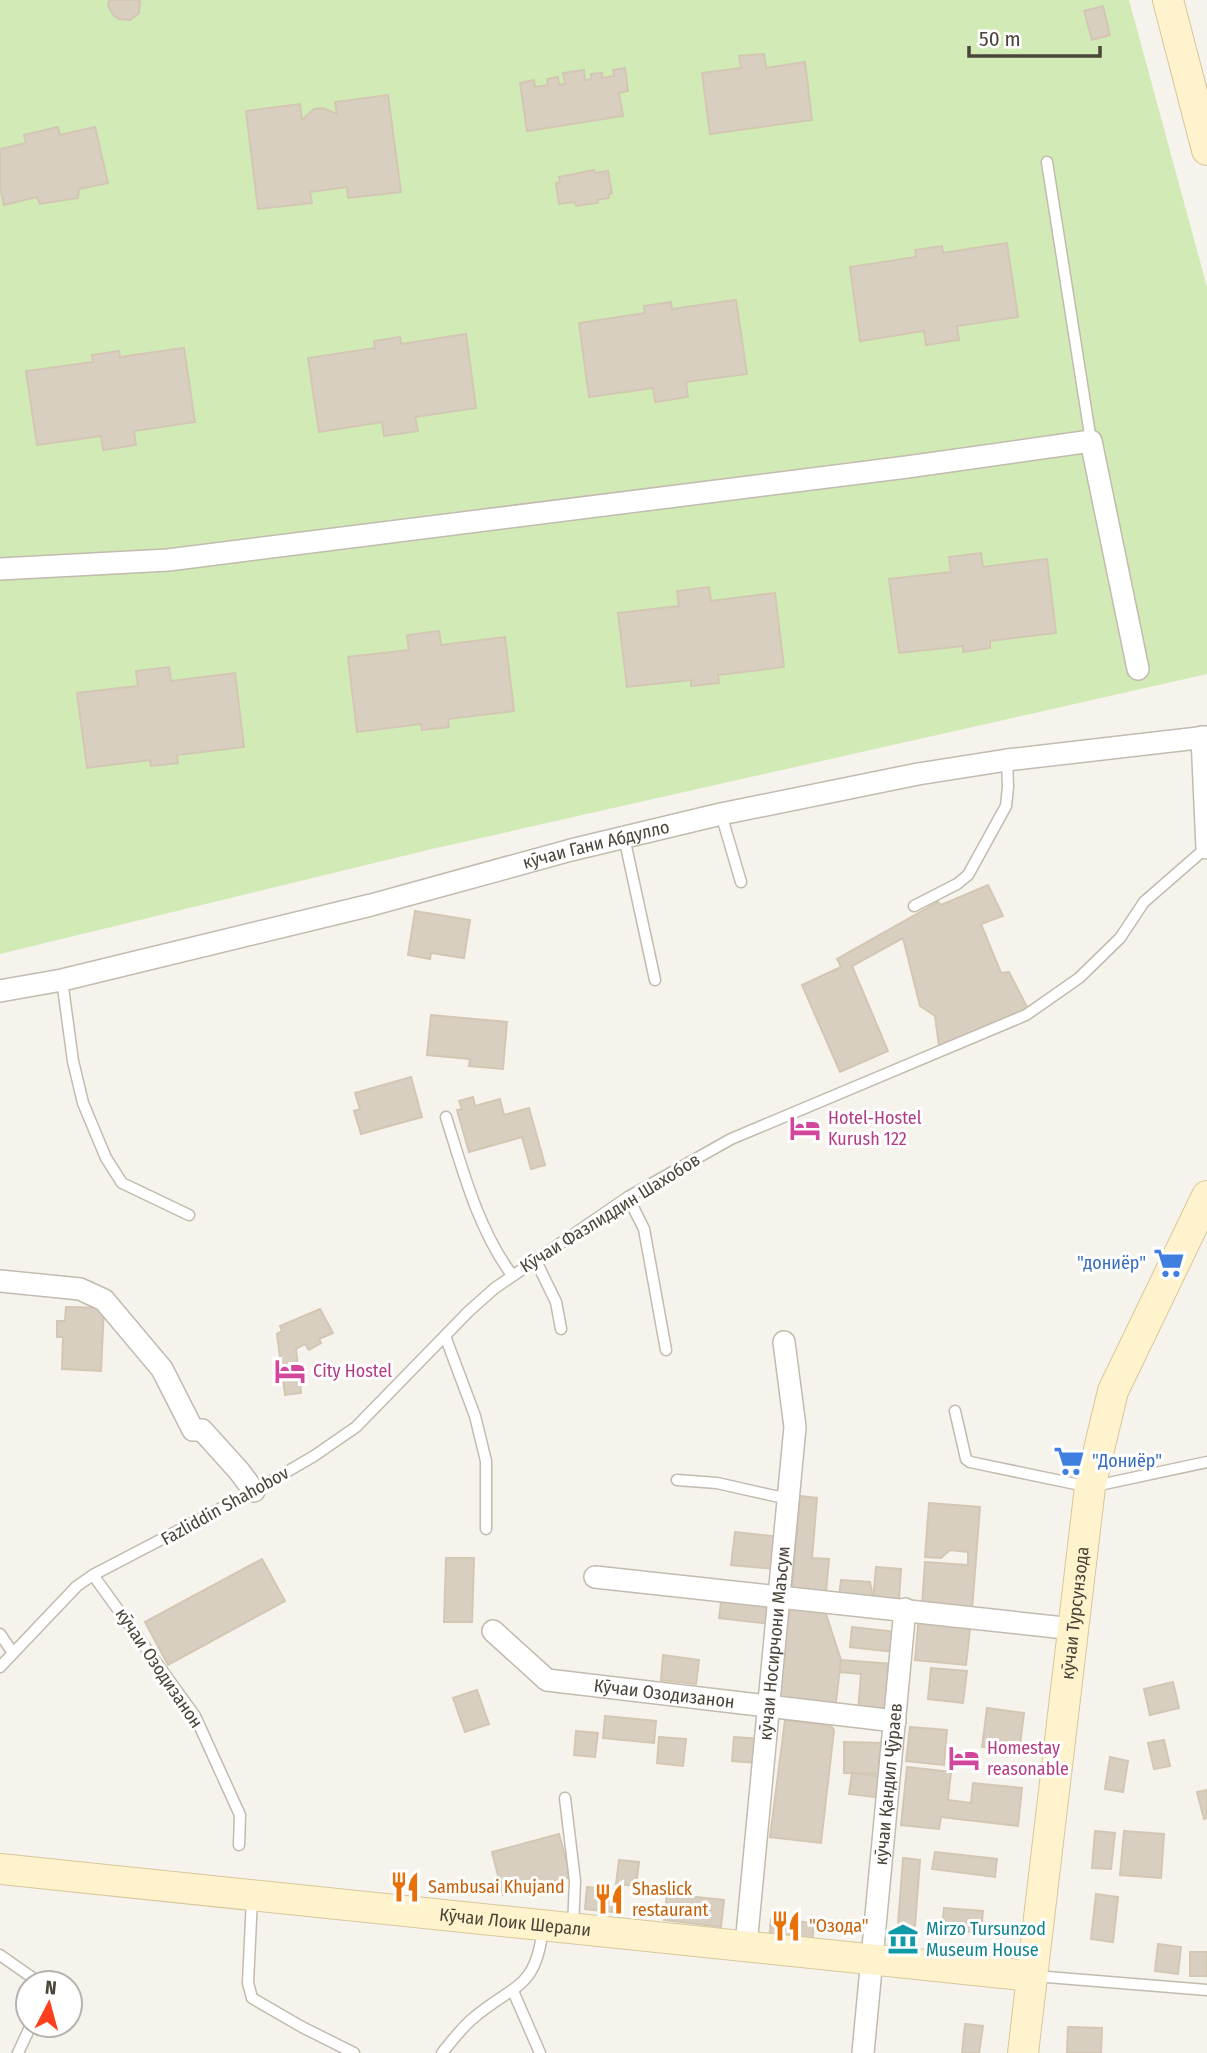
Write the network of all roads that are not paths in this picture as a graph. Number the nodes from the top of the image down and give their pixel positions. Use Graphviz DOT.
graph roads {
  1 [pos="1168,0"];
  2 [pos="1207,150"];
  3 [pos="1047,162"];
  4 [pos="1091,441"];
  5 [pos="0,569"];
  6 [pos="1138,669"];
  7 [pos="1204,737"];
  8 [pos="1007,760"];
  9 [pos="721,814"];
  10 [pos="624,837"];
  11 [pos="1207,847"];
  12 [pos="741,882"];
  13 [pos="914,906"];
  14 [pos="62,980"];
  15 [pos="655,980"];
  16 [pos="0,991"];
  17 [pos="446,1117"];
  18 [pos="1207,1196"];
  19 [pos="628,1197"];
  20 [pos="189,1215"];
  21 [pos="535,1259"];
  22 [pos="512,1275"];
  23 [pos="0,1282"];
  24 [pos="561,1329"];
  25 [pos="444,1336"];
  26 [pos="784,1342"];
  27 [pos="666,1350"];
  28 [pos="955,1411"];
  29 [pos="1207,1462"];
  30 [pos="677,1480"];
  31 [pos="1090,1487"];
  32 [pos="254,1491"];
  33 [pos="788,1499"];
  34 [pos="486,1530"];
  35 [pos="93,1575"];
  36 [pos="595,1577"];
  37 [pos="780,1596"];
  38 [pos="905,1609"];
  39 [pos="1074,1629"];
  40 [pos="493,1632"];
  41 [pos="0,1634"];
  42 [pos="13,1653"];
  43 [pos="0,1667"];
  44 [pos="770,1707"];
  45 [pos="895,1721"];
  46 [pos="565,1798"];
  47 [pos="239,1845"];
  48 [pos="0,1869"];
  49 [pos="252,1895"];
  50 [pos="543,1924"];
  51 [pos="573,1927"];
  52 [pos="746,1945"];
  53 [pos="0,1955"];
  54 [pos="871,1958"];
  55 [pos="20,1969"];
  56 [pos="1032,1976"];
  57 [pos="1207,1990"];
  58 [pos="513,1991"];
  59 [pos="355,2053"];
  60 [pos="442,2053"];
  61 [pos="540,2053"];
  62 [pos="863,2053"];
  63 [pos="1023,2053"];
  1 -- 2 [label="main road"];
  3 -- 4 [label="lane"];
  4 -- 5 [label="street"];
  4 -- 6 [label="street"];
  7 -- 8 [label="street, кӯчаи Гани Абдулло"];
  7 -- 11 [label="street"];
  8 -- 9 [label="street, кӯчаи Гани Абдулло"];
  8 -- 13 [label="lane"];
  9 -- 10 [label="street, кӯчаи Гани Абдулло"];
  9 -- 12 [label="lane"];
  10 -- 14 [label="street, кӯчаи Гани Абдулло"];
  10 -- 15 [label="lane"];
  11 -- 19 [label="lane, Кӯчаи Фазлиддин Шахобов"];
  14 -- 16 [label="street, кӯчаи Гани Абдулло"];
  14 -- 20 [label="lane"];
  17 -- 22 [label="lane"];
  18 -- 31 [label="main road, кӯчаи Турсунзода"];
  19 -- 21 [label="lane, Кӯчаи Фазлиддин Шахобов"];
  19 -- 27 [label="lane"];
  21 -- 22 [label="lane, Кӯчаи Фазлиддин Шахобов"];
  21 -- 24 [label="lane"];
  22 -- 25 [label="lane, Кӯчаи Фазлиддин Шахобов"];
  23 -- 32 [label="street"];
  25 -- 32 [label="lane, Fazliddin Shahobov"];
  25 -- 34 [label="lane"];
  26 -- 33 [label="street, кӯчаи Носирчони Маъсум"];
  28 -- 31 [label="lane"];
  29 -- 31 [label="lane"];
  30 -- 33 [label="lane"];
  31 -- 39 [label="main road, кӯчаи Турсунзода"];
  32 -- 35 [label="lane, Fazliddin Shahobov"];
  33 -- 37 [label="street, кӯчаи Носирчони Маъсум"];
  35 -- 42 [label="lane, Fazliddin Shahobov"];
  35 -- 47 [label="lane, кӯчаи Озодизанон"];
  36 -- 37 [label="street"];
  37 -- 38 [label="street"];
  37 -- 44 [label="street, кӯчаи Носирчони Маъсум"];
  38 -- 39 [label="street"];
  38 -- 45 [label="street, кӯчаи Қандил Ҷӯраев"];
  39 -- 56 [label="main road, кӯчаи Турсунзода"];
  40 -- 44 [label="street, Кӯчаи Озодизанон"];
  41 -- 42 [label="lane"];
  42 -- 43 [label="lane, Fazliddin Shahobov"];
  44 -- 45 [label="street, Кӯчаи Озодизанон"];
  44 -- 52 [label="street, кӯчаи Носирчони Маъсум"];
  45 -- 54 [label="street, кӯчаи Қандил Ҷӯраев"];
  46 -- 51 [label="lane"];
  48 -- 49 [label="main road, Кӯчаи Лоик Шерали"];
  49 -- 50 [label="main road, Кӯчаи Лоик Шерали"];
  49 -- 59 [label="lane"];
  50 -- 51 [label="main road, Кӯчаи Лоик Шерали"];
  50 -- 58 [label="lane"];
  51 -- 52 [label="main road, Кӯчаи Лоик Шерали"];
  52 -- 54 [label="main road, Кӯчаи Лоик Шерали"];
  53 -- 55 [label="lane"];
  54 -- 56 [label="main road, Кӯчаи Лоик Шерали"];
  54 -- 62 [label="street, кӯчаи Қандил Ҷӯраев"];
  56 -- 57 [label="lane"];
  56 -- 63 [label="main road, кӯчаи Турсунзода"];
  58 -- 60 [label="lane"];
  58 -- 61 [label="lane"];
}
